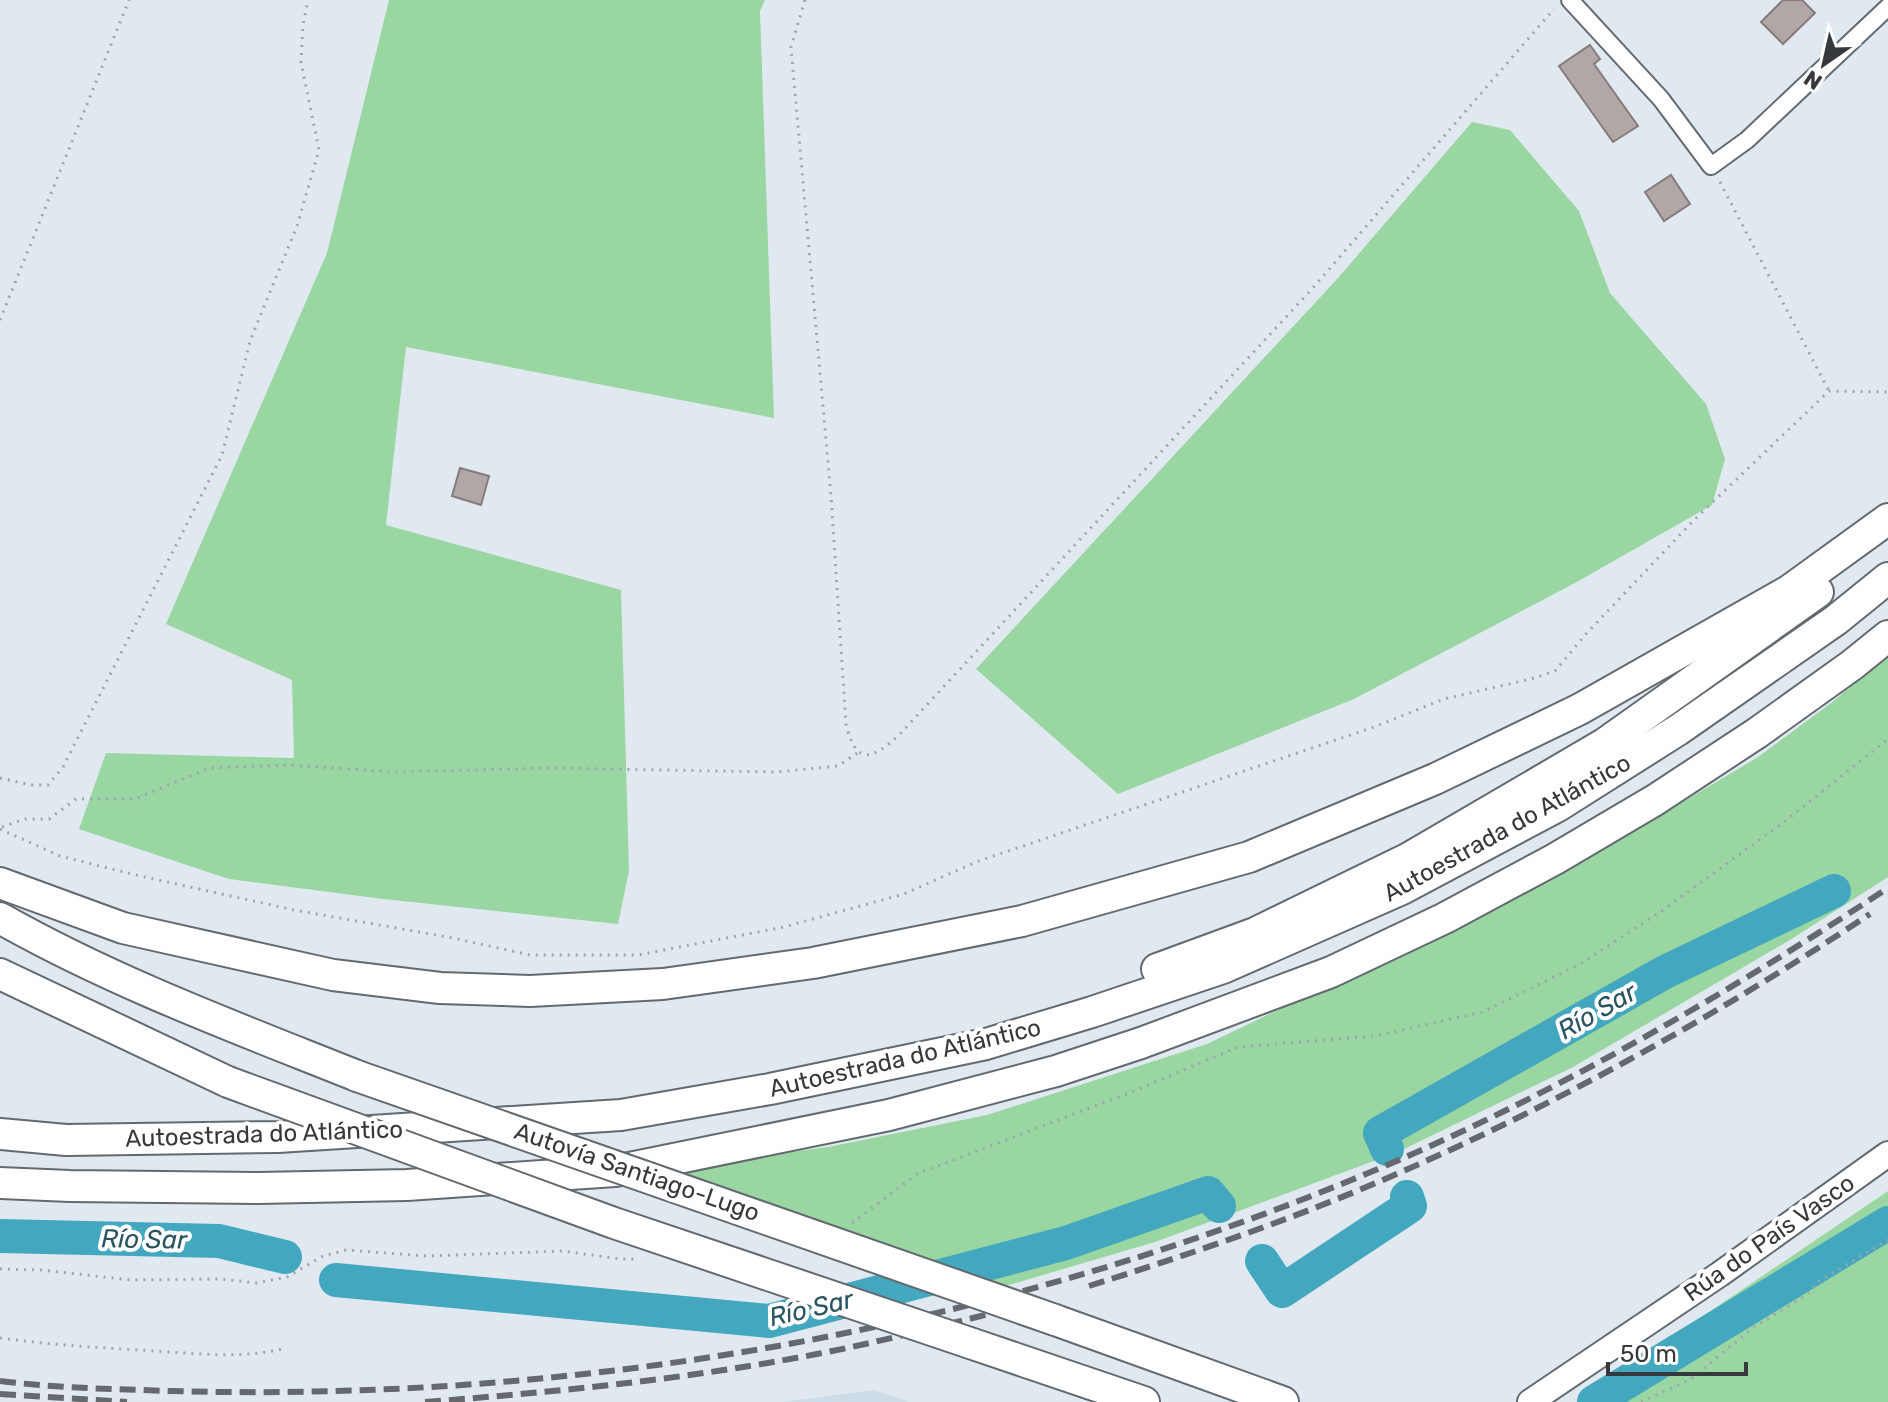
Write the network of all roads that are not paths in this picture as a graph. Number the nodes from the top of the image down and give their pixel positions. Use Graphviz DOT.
graph roads {
  1 [pos="1570,0"];
  2 [pos="1888,7"];
  3 [pos="1888,519"];
  4 [pos="1888,536"];
  5 [pos="1888,578"];
  6 [pos="1888,636"];
  7 [pos="0,883"];
  8 [pos="0,918"];
  9 [pos="0,974"];
  10 [pos="915,1057"];
  11 [pos="0,1134"];
  12 [pos="1888,1154"];
  13 [pos="0,1183"];
  14 [pos="1144,1402"];
  15 [pos="1283,1402"];
  16 [pos="1530,1402"];
  1 -- 2 [label="street"];
  3 -- 7 [label="highway"];
  4 -- 10 [label="highway"];
  5 -- 10 [label="highway, Autoestrada do Atlántico"];
  6 -- 13 [label="highway, Autoestrada do Atlántico"];
  8 -- 15 [label="highway, Autovía Santiago-Lugo, bridge"];
  9 -- 14 [label="highway, bridge"];
  10 -- 11 [label="highway, Autoestrada do Atlántico"];
  12 -- 16 [label="street, Rúa do País Vasco"];
}
